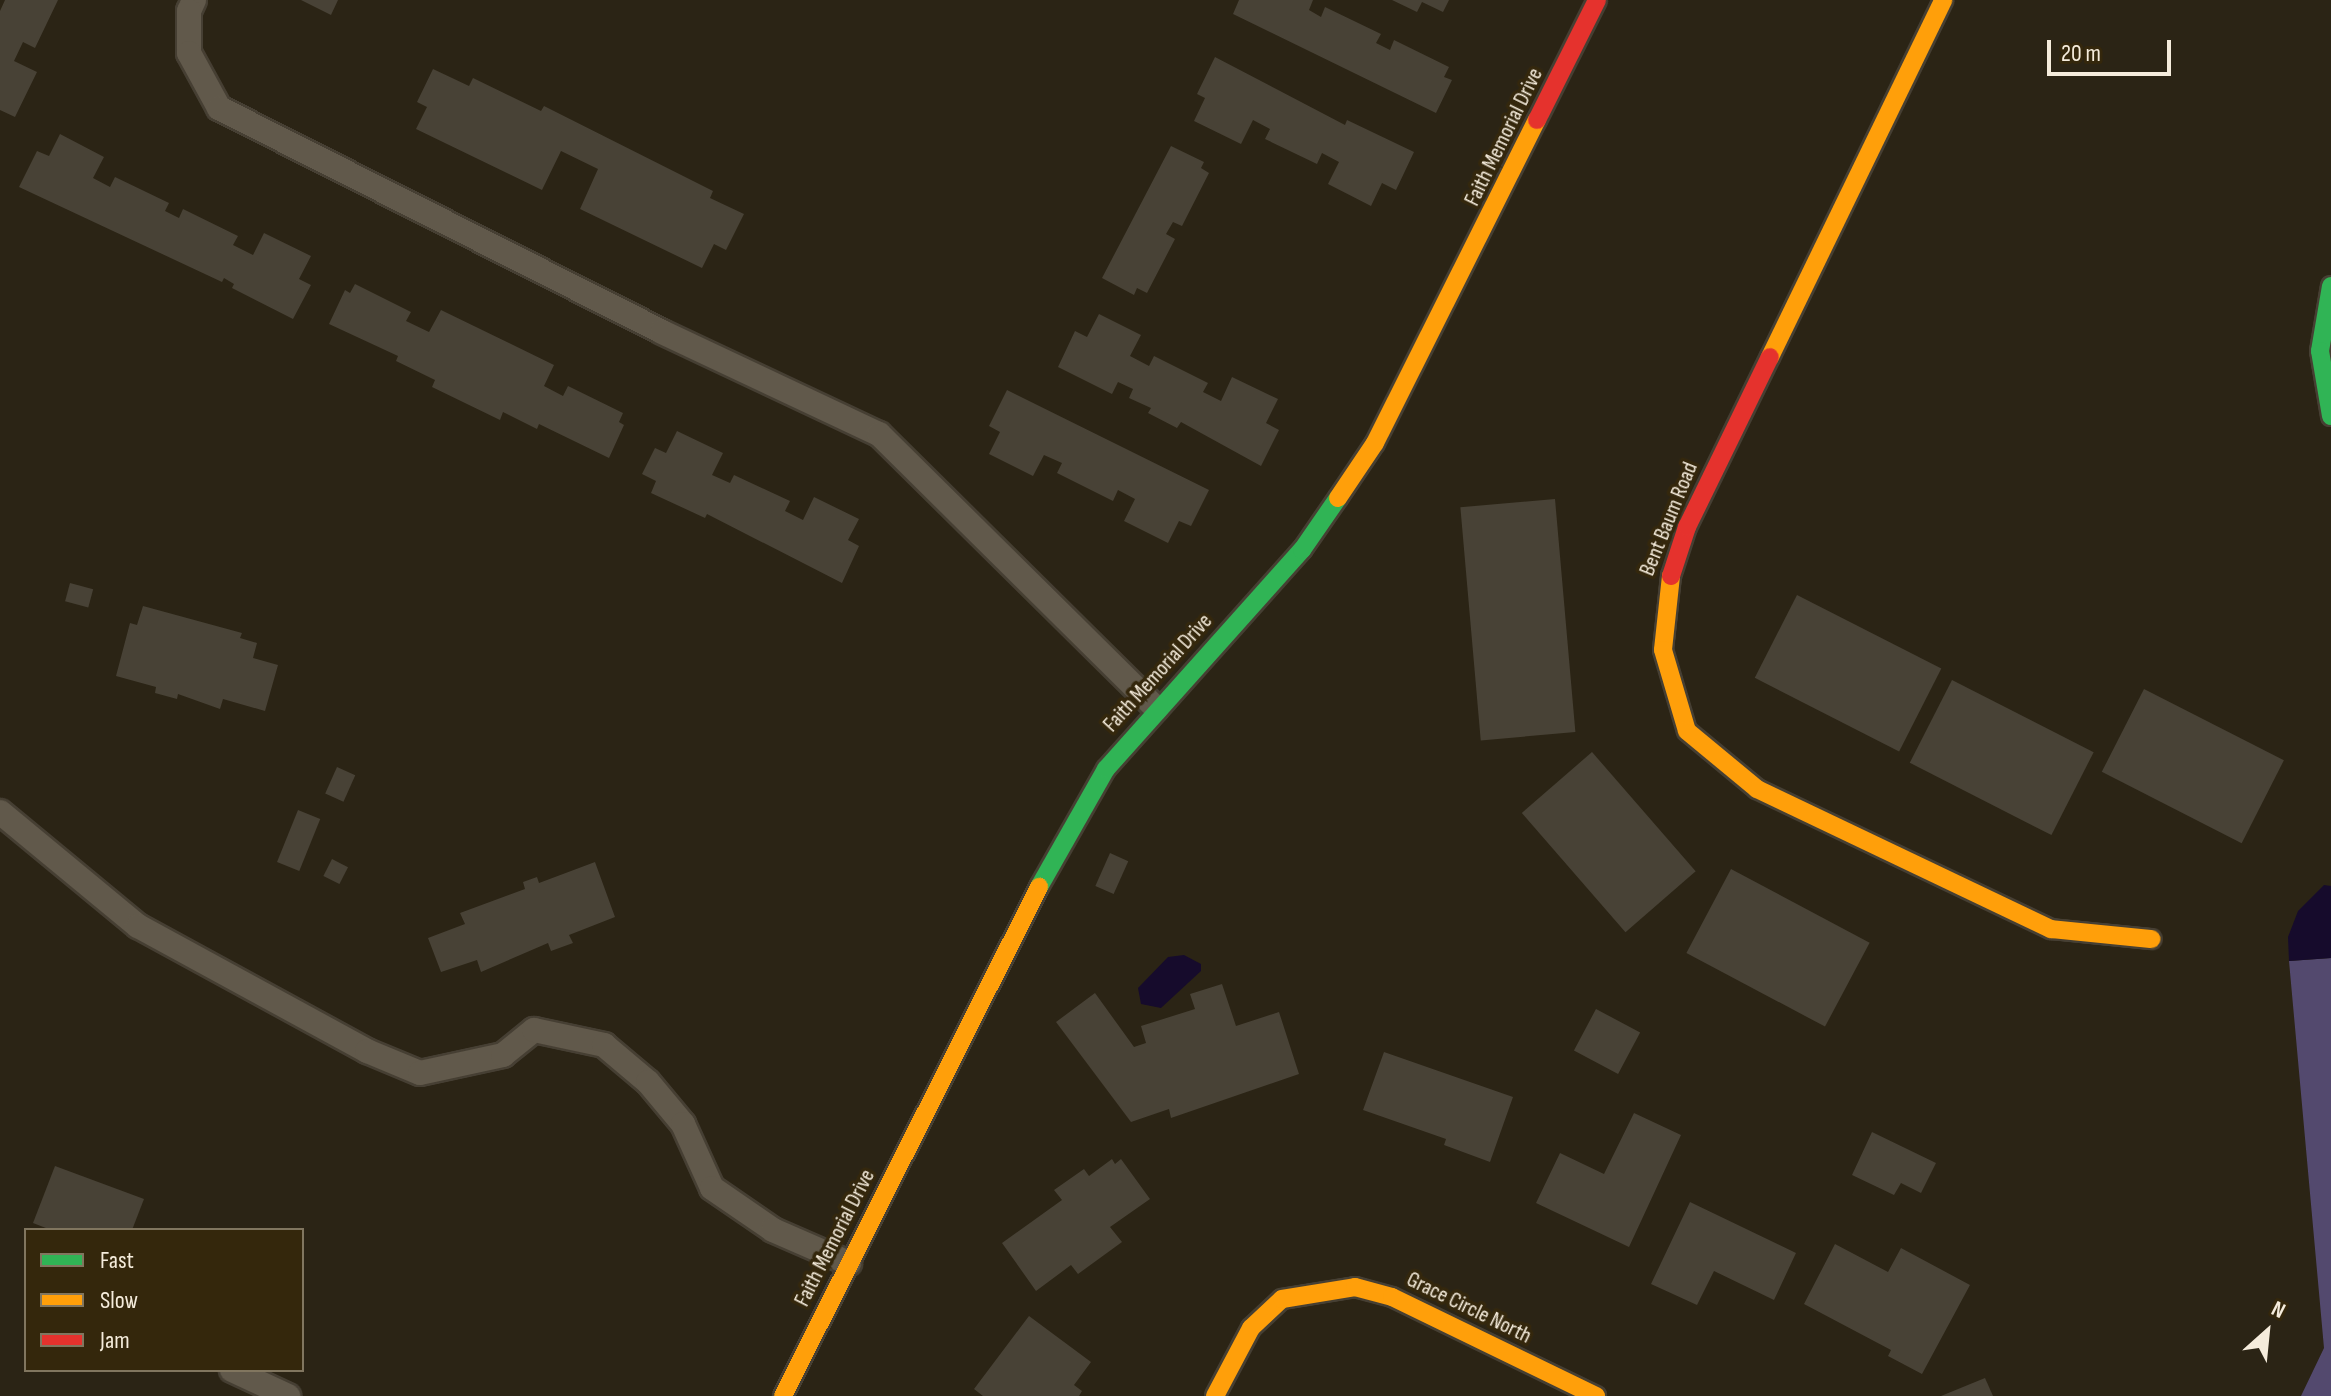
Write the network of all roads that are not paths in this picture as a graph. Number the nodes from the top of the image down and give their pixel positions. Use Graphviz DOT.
graph roads {
  1 [pos="194,0"];
  2 [pos="1597,0"];
  3 [pos="1943,0"];
  4 [pos="2331,286"];
  5 [pos="2331,416"];
  6 [pos="1156,708"];
  7 [pos="0,812"];
  8 [pos="2152,939"];
  9 [pos="849,1263"];
  10 [pos="236,1372"];
  11 [pos="288,1396"];
  12 [pos="783,1396"];
  13 [pos="1215,1396"];
  14 [pos="1596,1396"];
  1 -- 6 [label="lane"];
  2 -- 6 [label="street, Faith Memorial Drive"];
  3 -- 8 [label="street, Bent Baum Road"];
  4 -- 5 [label="street"];
  6 -- 9 [label="street, Faith Memorial Drive"];
  7 -- 9 [label="lane"];
  9 -- 12 [label="street, Faith Memorial Drive"];
  10 -- 11 [label="lane"];
  13 -- 14 [label="street, Grace Circle North"];
}
